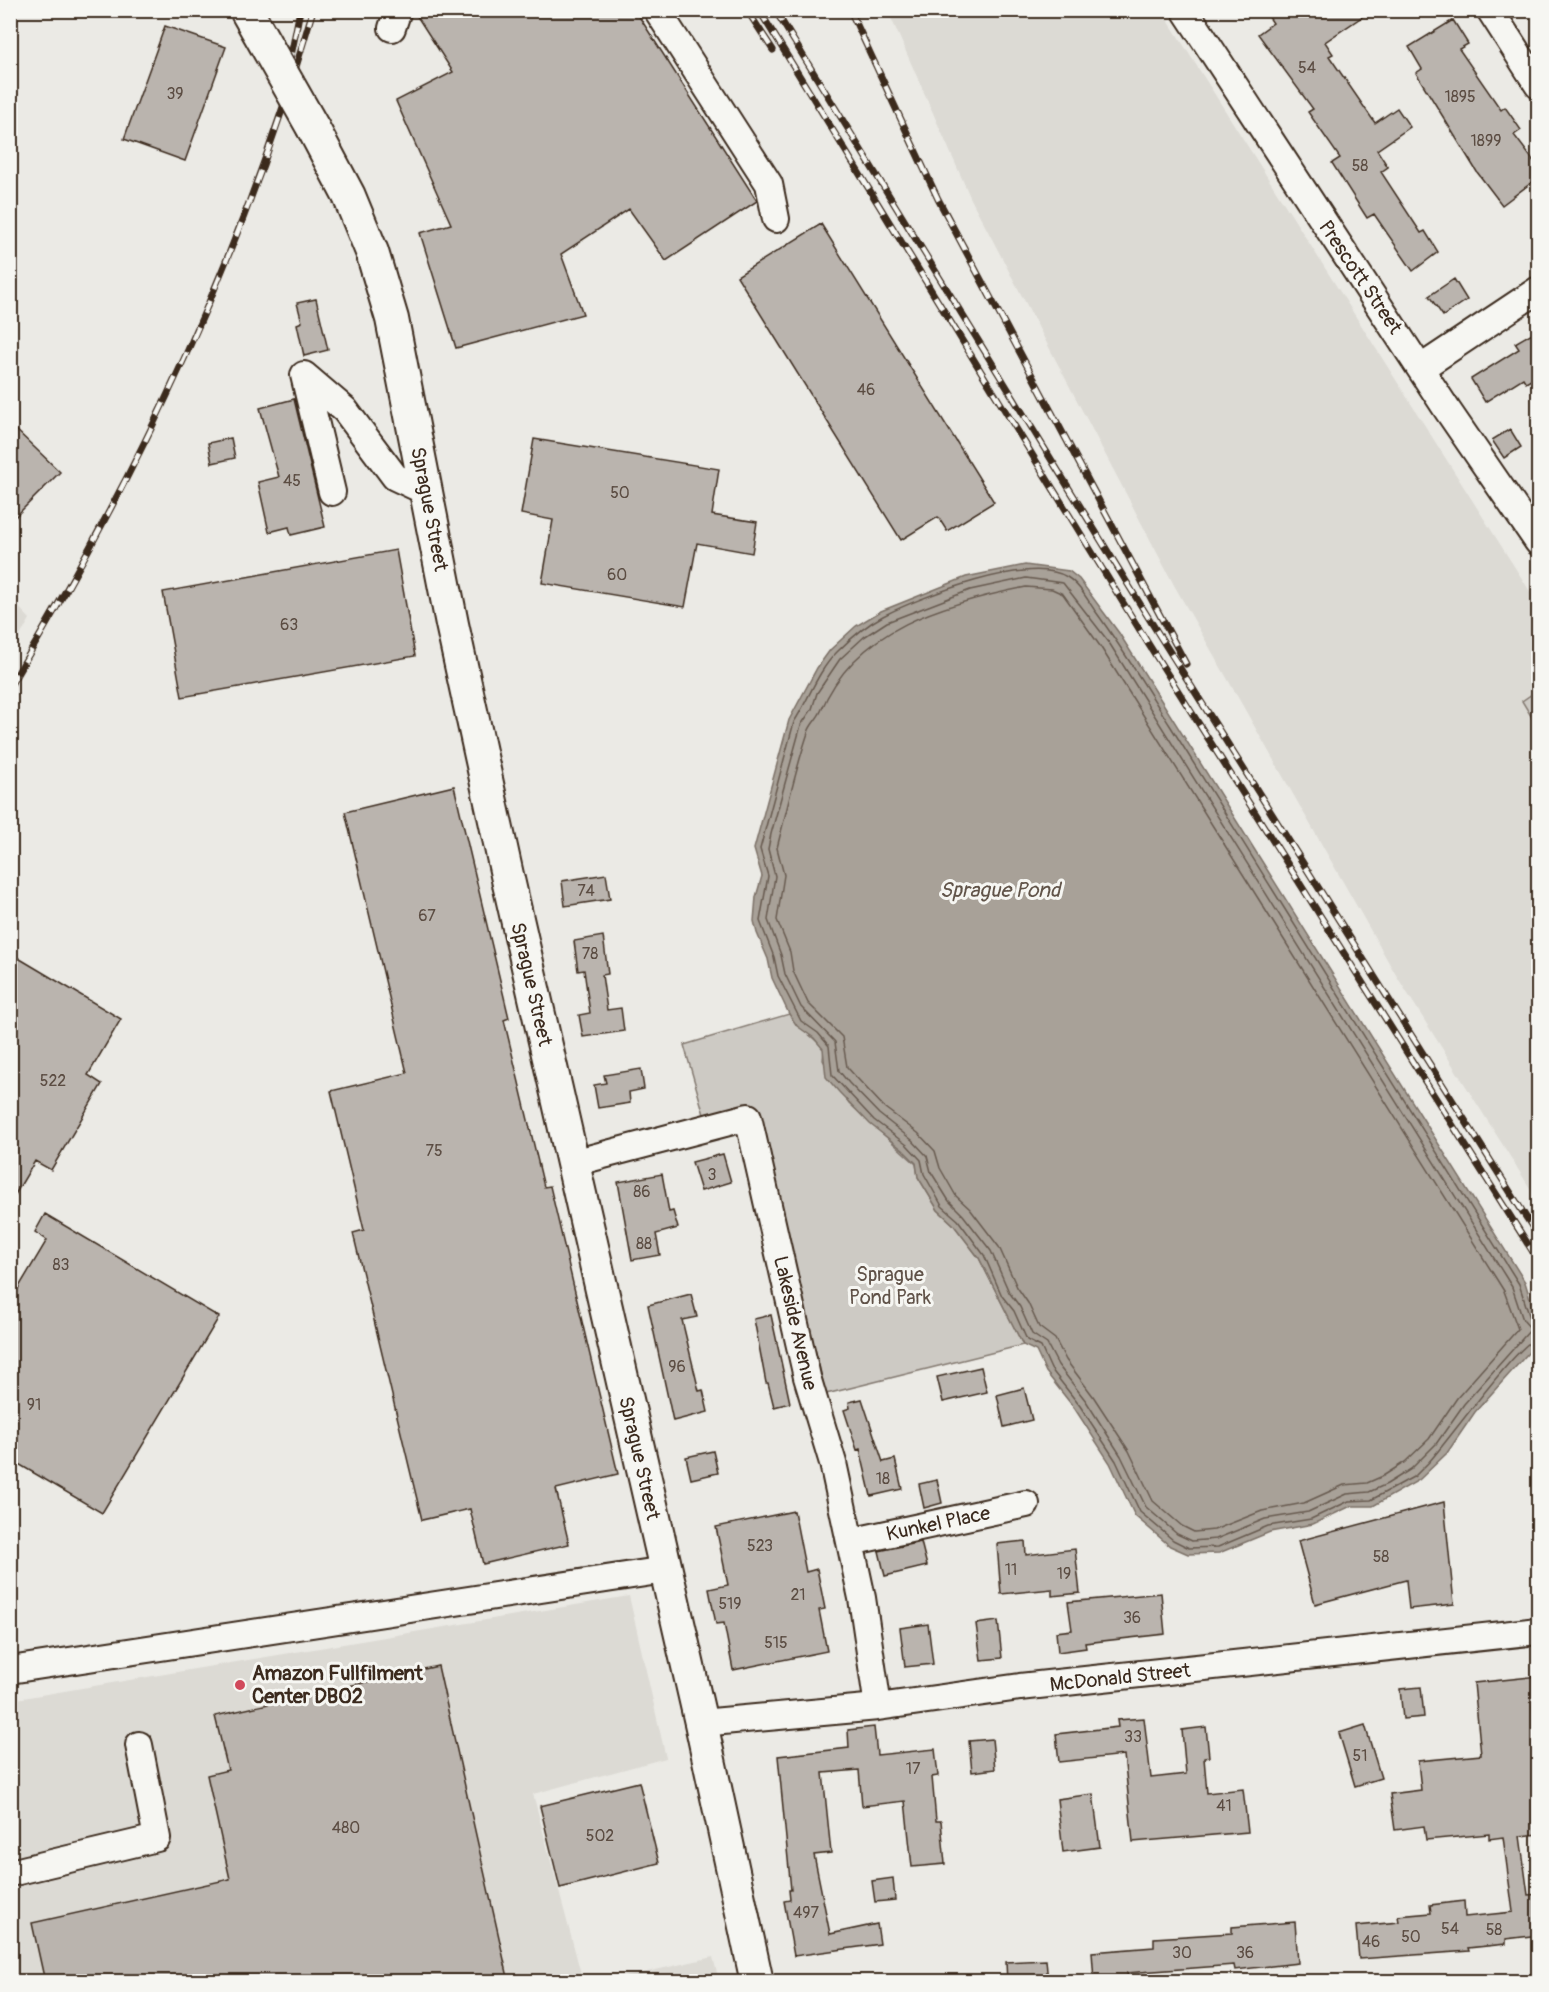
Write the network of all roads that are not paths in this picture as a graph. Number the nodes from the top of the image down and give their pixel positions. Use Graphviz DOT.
graph roads {
  1 [pos="246,10"];
  2 [pos="657,10"];
  3 [pos="1185,10"];
  4 [pos="1490,10"];
  5 [pos="1539,85"];
  6 [pos="776,219"];
  7 [pos="1539,290"];
  8 [pos="1421,368"];
  9 [pos="332,492"];
  10 [pos="427,492"];
  11 [pos="1539,542"];
  12 [pos="573,1163"];
  13 [pos="1026,1504"];
  14 [pos="850,1542"];
  15 [pos="665,1570"];
  16 [pos="1539,1631"];
  17 [pos="10,1670"];
  18 [pos="878,1707"];
  19 [pos="701,1723"];
  20 [pos="139,1745"];
  21 [pos="10,1873"];
  22 [pos="757,1982"];
  1 -- 10 [label="main road, Sprague Street, bridge"];
  2 -- 6 [label="street"];
  3 -- 8 [label="street, Prescott Street"];
  4 -- 5 [label="street"];
  7 -- 8 [label="street"];
  8 -- 11 [label="street, Prescott Street"];
  9 -- 10 [label="street"];
  10 -- 12 [label="main road, Sprague Street"];
  12 -- 14 [label="street, Lakeside Avenue"];
  12 -- 15 [label="main road, Sprague Street"];
  13 -- 14 [label="street, Kunkel Place"];
  14 -- 18 [label="street, Lakeside Avenue"];
  15 -- 17 [label="street"];
  15 -- 19 [label="main road, Sprague Street"];
  16 -- 18 [label="street, McDonald Street"];
  18 -- 19 [label="street, McDonald Street"];
  19 -- 22 [label="main road, Sprague Street"];
  20 -- 21 [label="street"];
}
